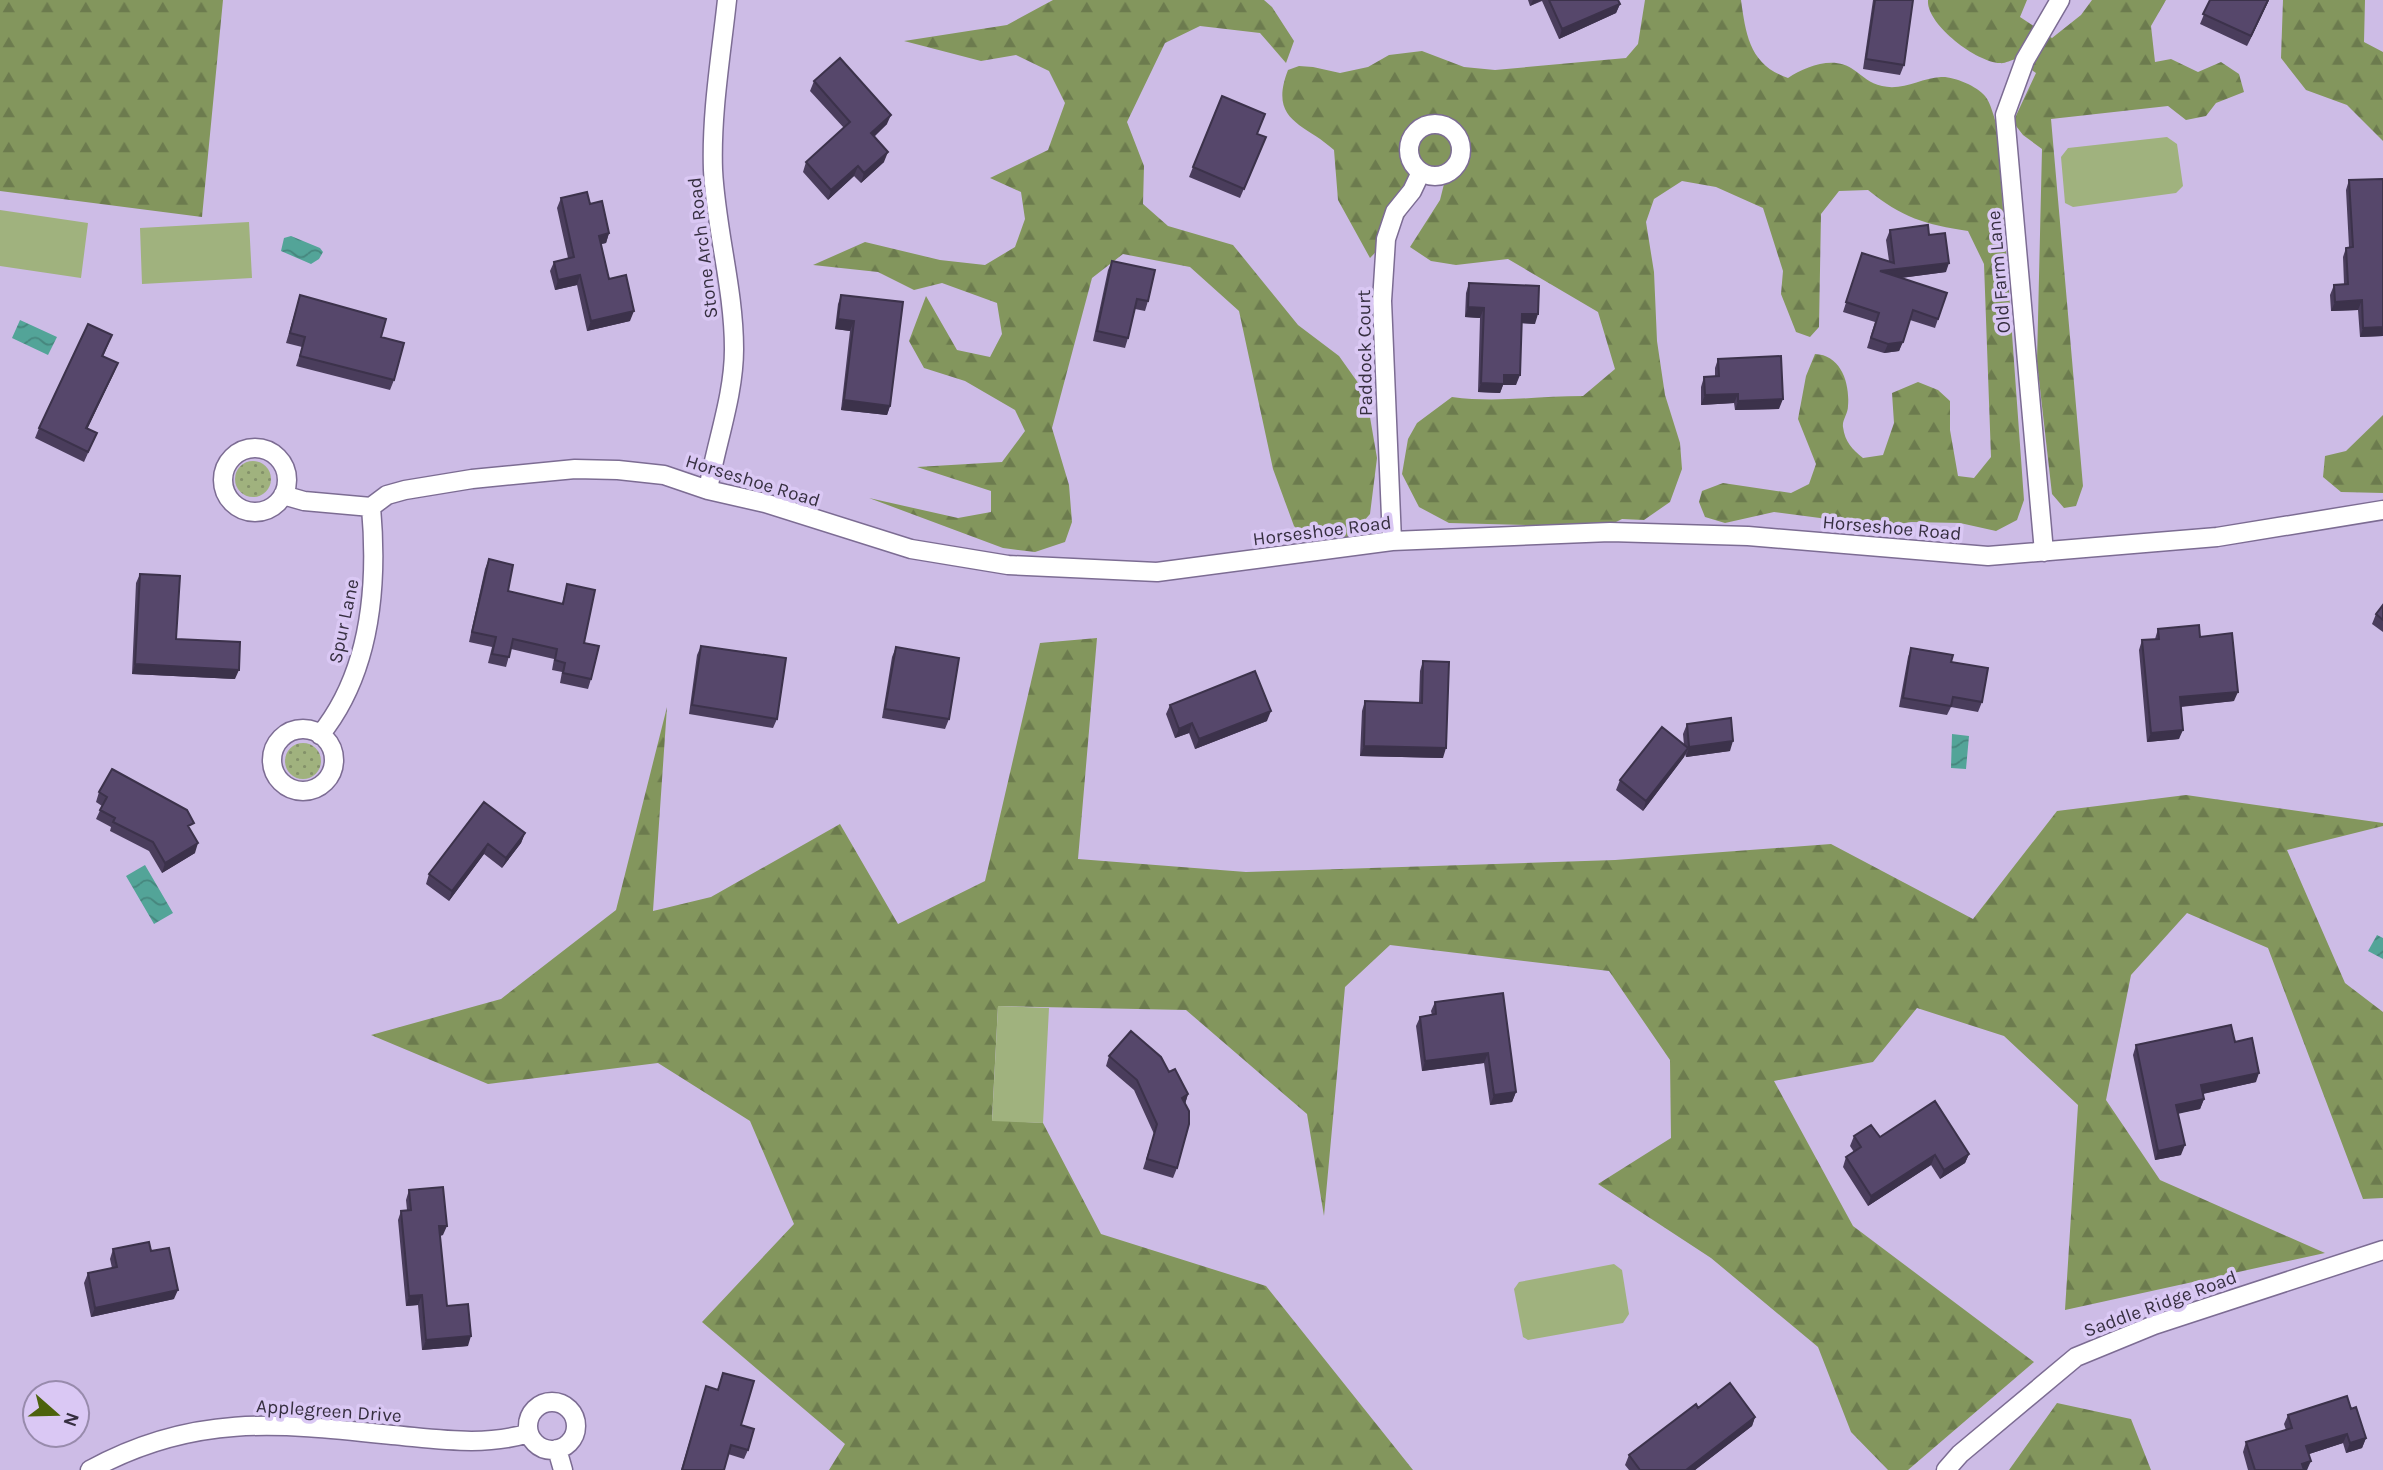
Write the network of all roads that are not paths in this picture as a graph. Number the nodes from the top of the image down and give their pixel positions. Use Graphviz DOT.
graph roads {
  1 [pos="727,0"];
  2 [pos="2060,0"];
  3 [pos="1421,172"];
  4 [pos="708,490"];
  5 [pos="283,495"];
  6 [pos="371,507"];
  7 [pos="2383,510"];
  8 [pos="1392,541"];
  9 [pos="2044,552"];
  10 [pos="320,735"];
  11 [pos="2383,1250"];
  12 [pos="529,1433"];
  13 [pos="557,1449"];
  14 [pos="90,1470"];
  15 [pos="563,1470"];
  16 [pos="1946,1470"];
  1 -- 4 [label="street, Stone Arch Road"];
  2 -- 9 [label="street, Old Farm Lane"];
  3 -- 8 [label="street, Paddock Court"];
  4 -- 6 [label="street, Horseshoe Road"];
  4 -- 8 [label="street, Horseshoe Road"];
  5 -- 6 [label="street"];
  6 -- 10 [label="street, Spur Lane"];
  7 -- 9 [label="street, Horseshoe Road"];
  8 -- 9 [label="street, Horseshoe Road"];
  11 -- 16 [label="street, Saddle Ridge Road"];
  12 -- 13 [label="street"];
  12 -- 13 [label="street"];
  12 -- 14 [label="street, Applegreen Drive"];
  13 -- 15 [label="street"];
}
